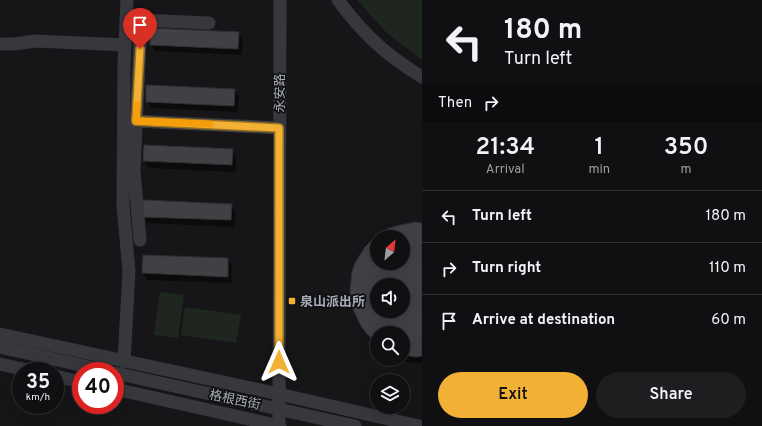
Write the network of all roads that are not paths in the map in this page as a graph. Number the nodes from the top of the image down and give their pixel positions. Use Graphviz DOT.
graph roads {
  1 [pos="127,0"];
  2 [pos="280,0"];
  3 [pos="338,0"];
  4 [pos="209,23"];
  5 [pos="0,44"];
  6 [pos="125,45"];
  7 [pos="422,77"];
  8 [pos="136,121"];
  9 [pos="279,128"];
  10 [pos="140,240"];
  11 [pos="0,334"];
  12 [pos="0,347"];
  13 [pos="124,362"];
  14 [pos="72,363"];
  15 [pos="0,364"];
  16 [pos="12,367"];
  17 [pos="124,375"];
  18 [pos="124,391"];
  19 [pos="279,394"];
  20 [pos="279,409"];
  21 [pos="279,426"];
  22 [pos="355,426"];
  23 [pos="420,426"];
  1 -- 6 [label="street"];
  2 -- 9 [label="street, 永安路"];
  3 -- 7 [label="street"];
  4 -- 8 [label="street"];
  5 -- 6 [label="street"];
  6 -- 13 [label="street"];
  8 -- 9 [label="street"];
  8 -- 10 [label="street"];
  9 -- 19 [label="street, 永安路"];
  11 -- 13 [label="street"];
  12 -- 14 [label="street"];
  13 -- 19 [label="street"];
  15 -- 16 [label="street"];
  17 -- 20 [label="street, 格根西街"];
  18 -- 21 [label="street, 格根西街"];
  19 -- 20 [label="street, 永安路"];
  19 -- 23 [label="street"];
  20 -- 21 [label="street, 永安路"];
  20 -- 22 [label="street, 格根西街"];
}
